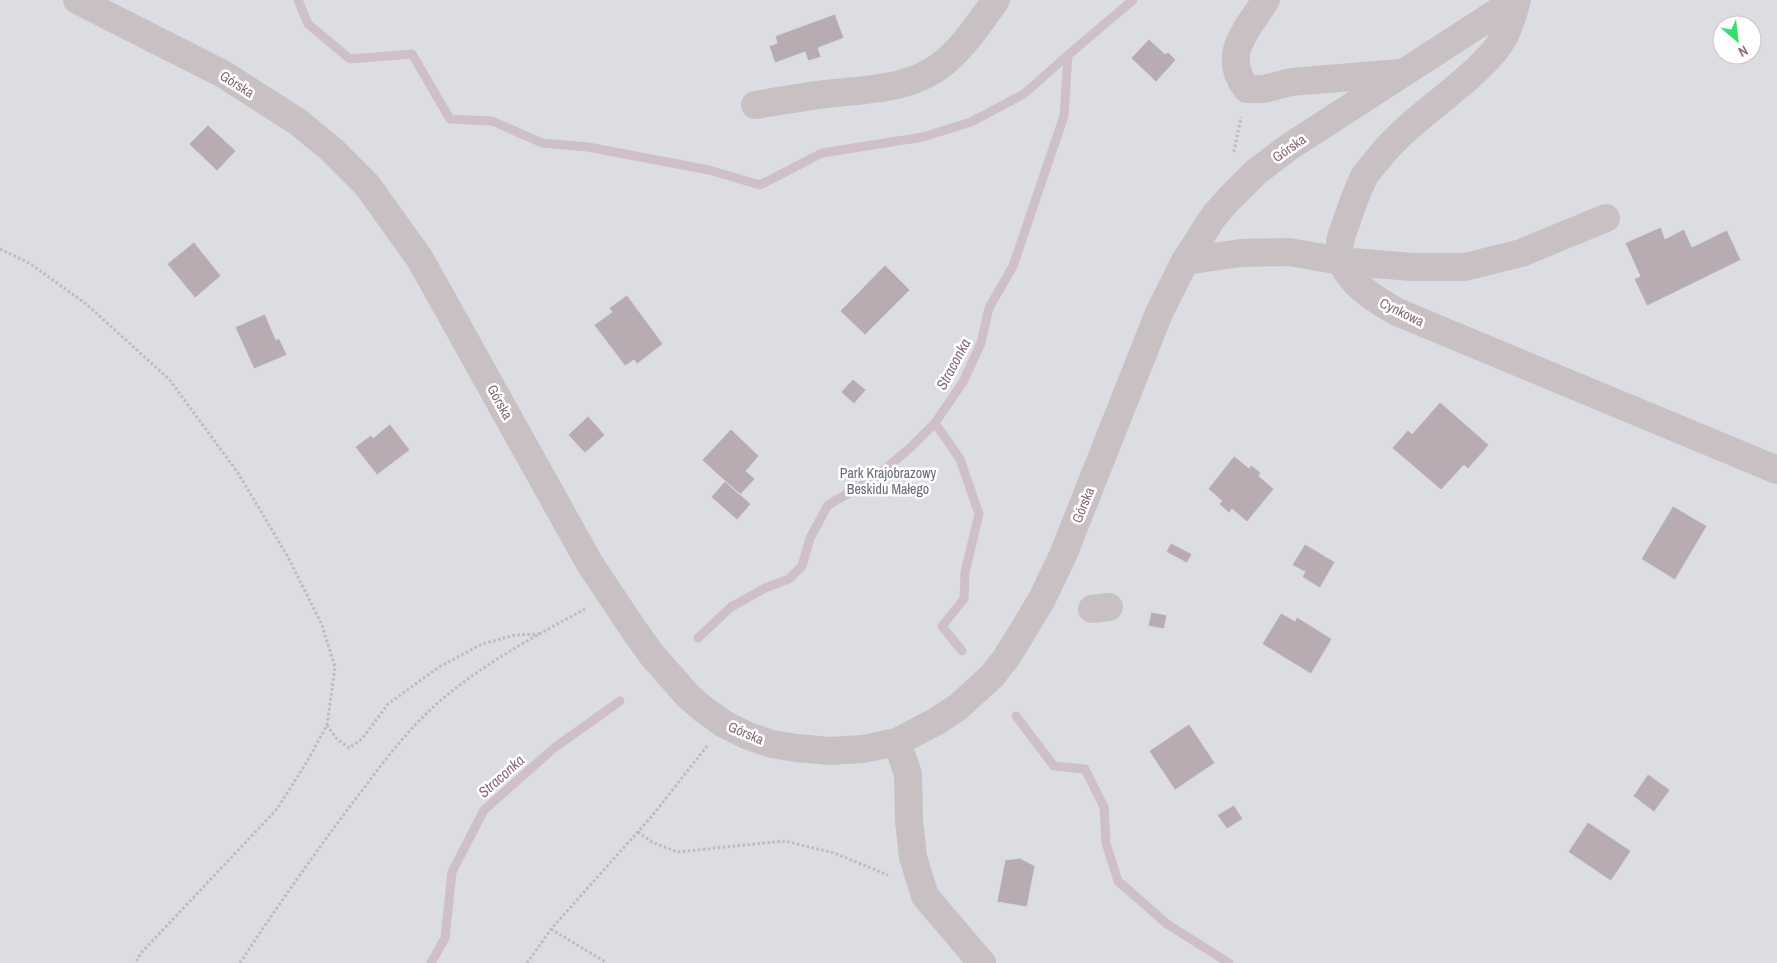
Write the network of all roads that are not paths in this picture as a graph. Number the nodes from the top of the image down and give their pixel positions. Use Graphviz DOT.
graph roads {
  1 [pos="77,0"];
  2 [pos="996,0"];
  3 [pos="1266,0"];
  4 [pos="1516,0"];
  5 [pos="1401,73"];
  6 [pos="755,104"];
  7 [pos="1606,218"];
  8 [pos="1185,261"];
  9 [pos="1341,261"];
  10 [pos="1777,470"];
  11 [pos="896,742"];
  12 [pos="982,963"];
  1 -- 11 [label="street, Górska"];
  2 -- 6 [label="street"];
  3 -- 5 [label="street, Górska"];
  4 -- 5 [label="street, Górska"];
  4 -- 9 [label="street"];
  5 -- 8 [label="street, Górska"];
  7 -- 9 [label="street"];
  8 -- 9 [label="street"];
  8 -- 11 [label="street, Górska"];
  9 -- 10 [label="street, Cynkowa"];
  11 -- 12 [label="street"];
}
